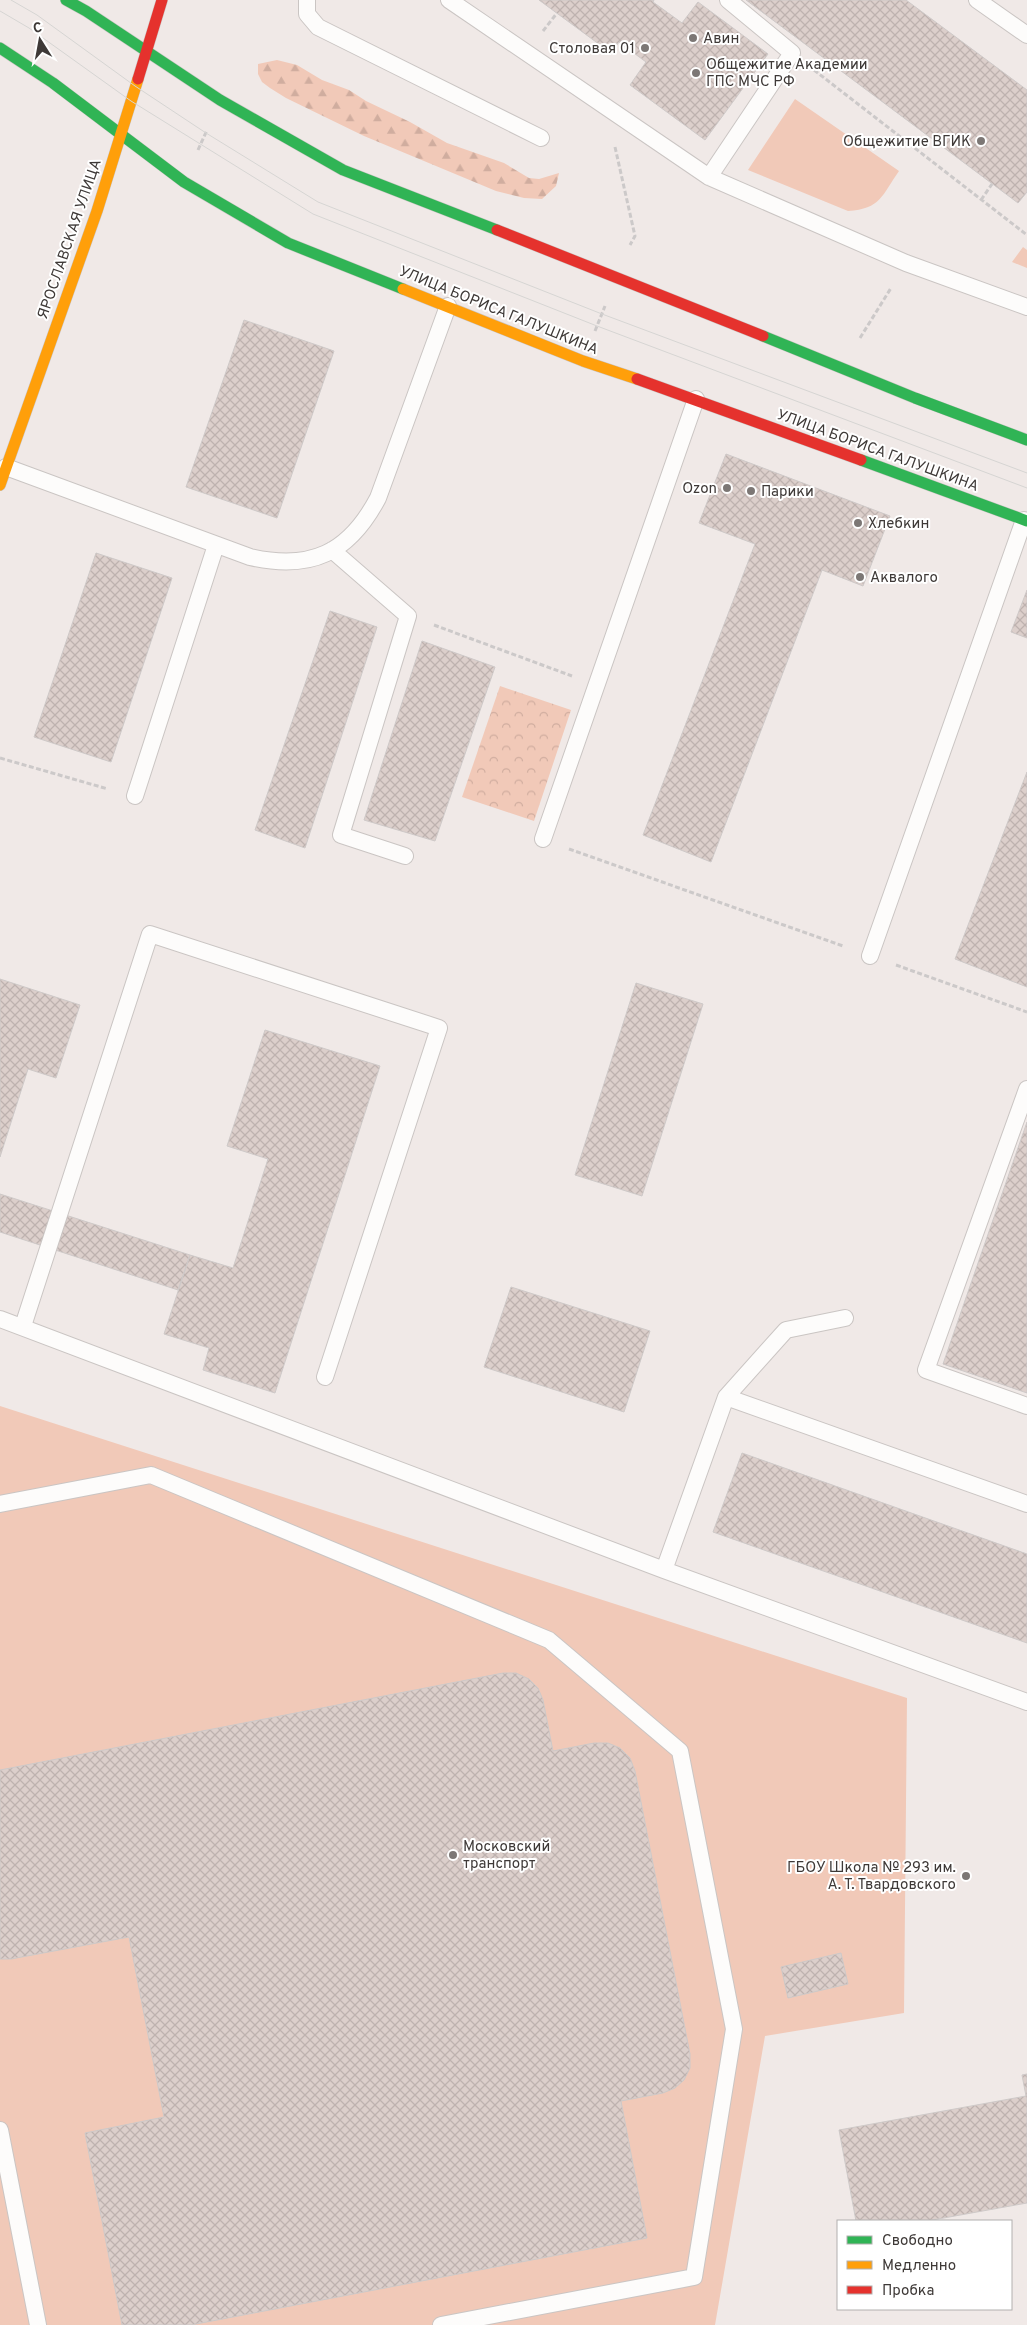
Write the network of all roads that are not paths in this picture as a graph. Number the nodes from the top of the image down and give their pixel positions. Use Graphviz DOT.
graph roads {
  1 [pos="66,0"];
  2 [pos="162,0"];
  3 [pos="307,0"];
  4 [pos="449,0"];
  5 [pos="728,0"];
  6 [pos="977,0"];
  7 [pos="1027,34"];
  8 [pos="0,48"];
  9 [pos="146,49"];
  10 [pos="120,134"];
  11 [pos="542,138"];
  12 [pos="709,177"];
  13 [pos="448,306"];
  14 [pos="1027,307"];
  15 [pos="696,399"];
  16 [pos="1027,440"];
  17 [pos="6,466"];
  18 [pos="0,485"];
  19 [pos="1026,520"];
  20 [pos="216,544"];
  21 [pos="332,550"];
  22 [pos="135,796"];
  23 [pos="543,839"];
  24 [pos="405,856"];
  25 [pos="870,956"];
  26 [pos="1027,1089"];
  27 [pos="845,1318"];
  28 [pos="0,1319"];
  29 [pos="22,1326"];
  30 [pos="325,1377"];
  31 [pos="726,1397"];
  32 [pos="1027,1406"];
  33 [pos="0,1504"];
  34 [pos="1027,1504"];
  35 [pos="664,1570"];
  36 [pos="1027,1702"];
  37 [pos="0,2130"];
  38 [pos="38,2325"];
  39 [pos="440,2325"];
  1 -- 9 [label="main road"];
  2 -- 9 [label="main road, ЯРОСЛАВСКАЯ УЛИЦА"];
  3 -- 11 [label="lane"];
  4 -- 12 [label="lane"];
  5 -- 12 [label="lane"];
  6 -- 7 [label="lane"];
  8 -- 10 [label="main road, УЛИЦА БОРИСА ГАЛУШКИНА"];
  9 -- 10 [label="main road, ЯРОСЛАВСКАЯ УЛИЦА"];
  9 -- 16 [label="main road"];
  10 -- 13 [label="main road, УЛИЦА БОРИСА ГАЛУШКИНА"];
  10 -- 17 [label="main road, ЯРОСЛАВСКАЯ УЛИЦА"];
  12 -- 14 [label="lane"];
  13 -- 15 [label="main road, УЛИЦА БОРИСА ГАЛУШКИНА"];
  13 -- 21 [label="lane"];
  15 -- 19 [label="main road, УЛИЦА БОРИСА ГАЛУШКИНА"];
  15 -- 23 [label="lane"];
  17 -- 18 [label="main road, ЯРОСЛАВСКАЯ УЛИЦА"];
  17 -- 20 [label="lane"];
  19 -- 25 [label="lane"];
  20 -- 21 [label="lane"];
  20 -- 22 [label="lane"];
  21 -- 24 [label="lane"];
  26 -- 32 [label="lane"];
  27 -- 31 [label="lane"];
  28 -- 29 [label="lane"];
  29 -- 30 [label="lane"];
  29 -- 35 [label="lane"];
  31 -- 34 [label="lane"];
  31 -- 35 [label="lane"];
  33 -- 39 [label="lane"];
  35 -- 36 [label="lane"];
  37 -- 38 [label="lane"];
}
